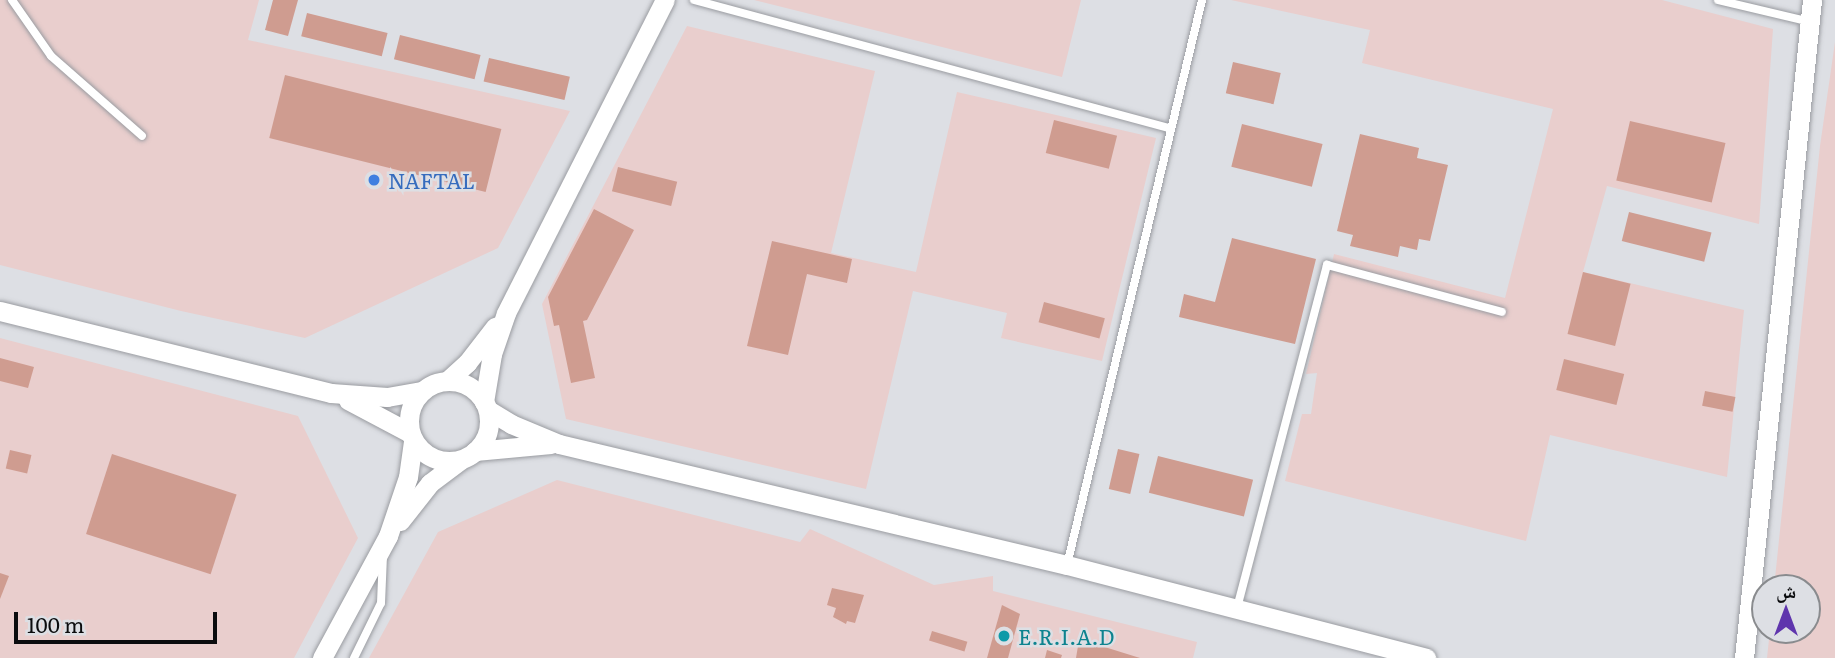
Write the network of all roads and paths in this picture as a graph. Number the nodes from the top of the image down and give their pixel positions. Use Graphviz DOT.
graph roads {
  1 [pos="12,0"];
  2 [pos="666,0"];
  3 [pos="694,0"];
  4 [pos="1202,0"];
  5 [pos="1718,0"];
  6 [pos="1812,0"];
  7 [pos="1810,22"];
  8 [pos="1169,128"];
  9 [pos="142,136"];
  10 [pos="0,311"];
  11 [pos="1502,312"];
  12 [pos="506,313"];
  13 [pos="447,381"];
  14 [pos="422,391"];
  15 [pos="331,393"];
  16 [pos="486,406"];
  17 [pos="412,437"];
  18 [pos="559,444"];
  19 [pos="468,456"];
  20 [pos="385,541"];
  21 [pos="1067,565"];
  22 [pos="1237,611"];
  23 [pos="322,658"];
  24 [pos="354,658"];
  25 [pos="1426,658"];
  26 [pos="1744,658"];
  1 -- 9 [label="lane"];
  2 -- 12 [label="street"];
  3 -- 8 [label="lane"];
  4 -- 8 [label="lane"];
  5 -- 7 [label="lane"];
  6 -- 7 [label="street"];
  7 -- 26 [label="street"];
  8 -- 21 [label="lane"];
  10 -- 15 [label="street"];
  11 -- 22 [label="lane"];
  12 -- 13 [label="street"];
  12 -- 16 [label="street"];
  13 -- 14 [label="street"];
  13 -- 16 [label="street"];
  14 -- 15 [label="street"];
  14 -- 17 [label="street"];
  15 -- 17 [label="street"];
  16 -- 18 [label="street"];
  16 -- 19 [label="street"];
  17 -- 19 [label="street"];
  17 -- 20 [label="street"];
  18 -- 19 [label="street"];
  18 -- 21 [label="street"];
  19 -- 20 [label="street"];
  20 -- 23 [label="street"];
  20 -- 24 [label="lane"];
  21 -- 22 [label="street"];
  22 -- 25 [label="street"];
}
